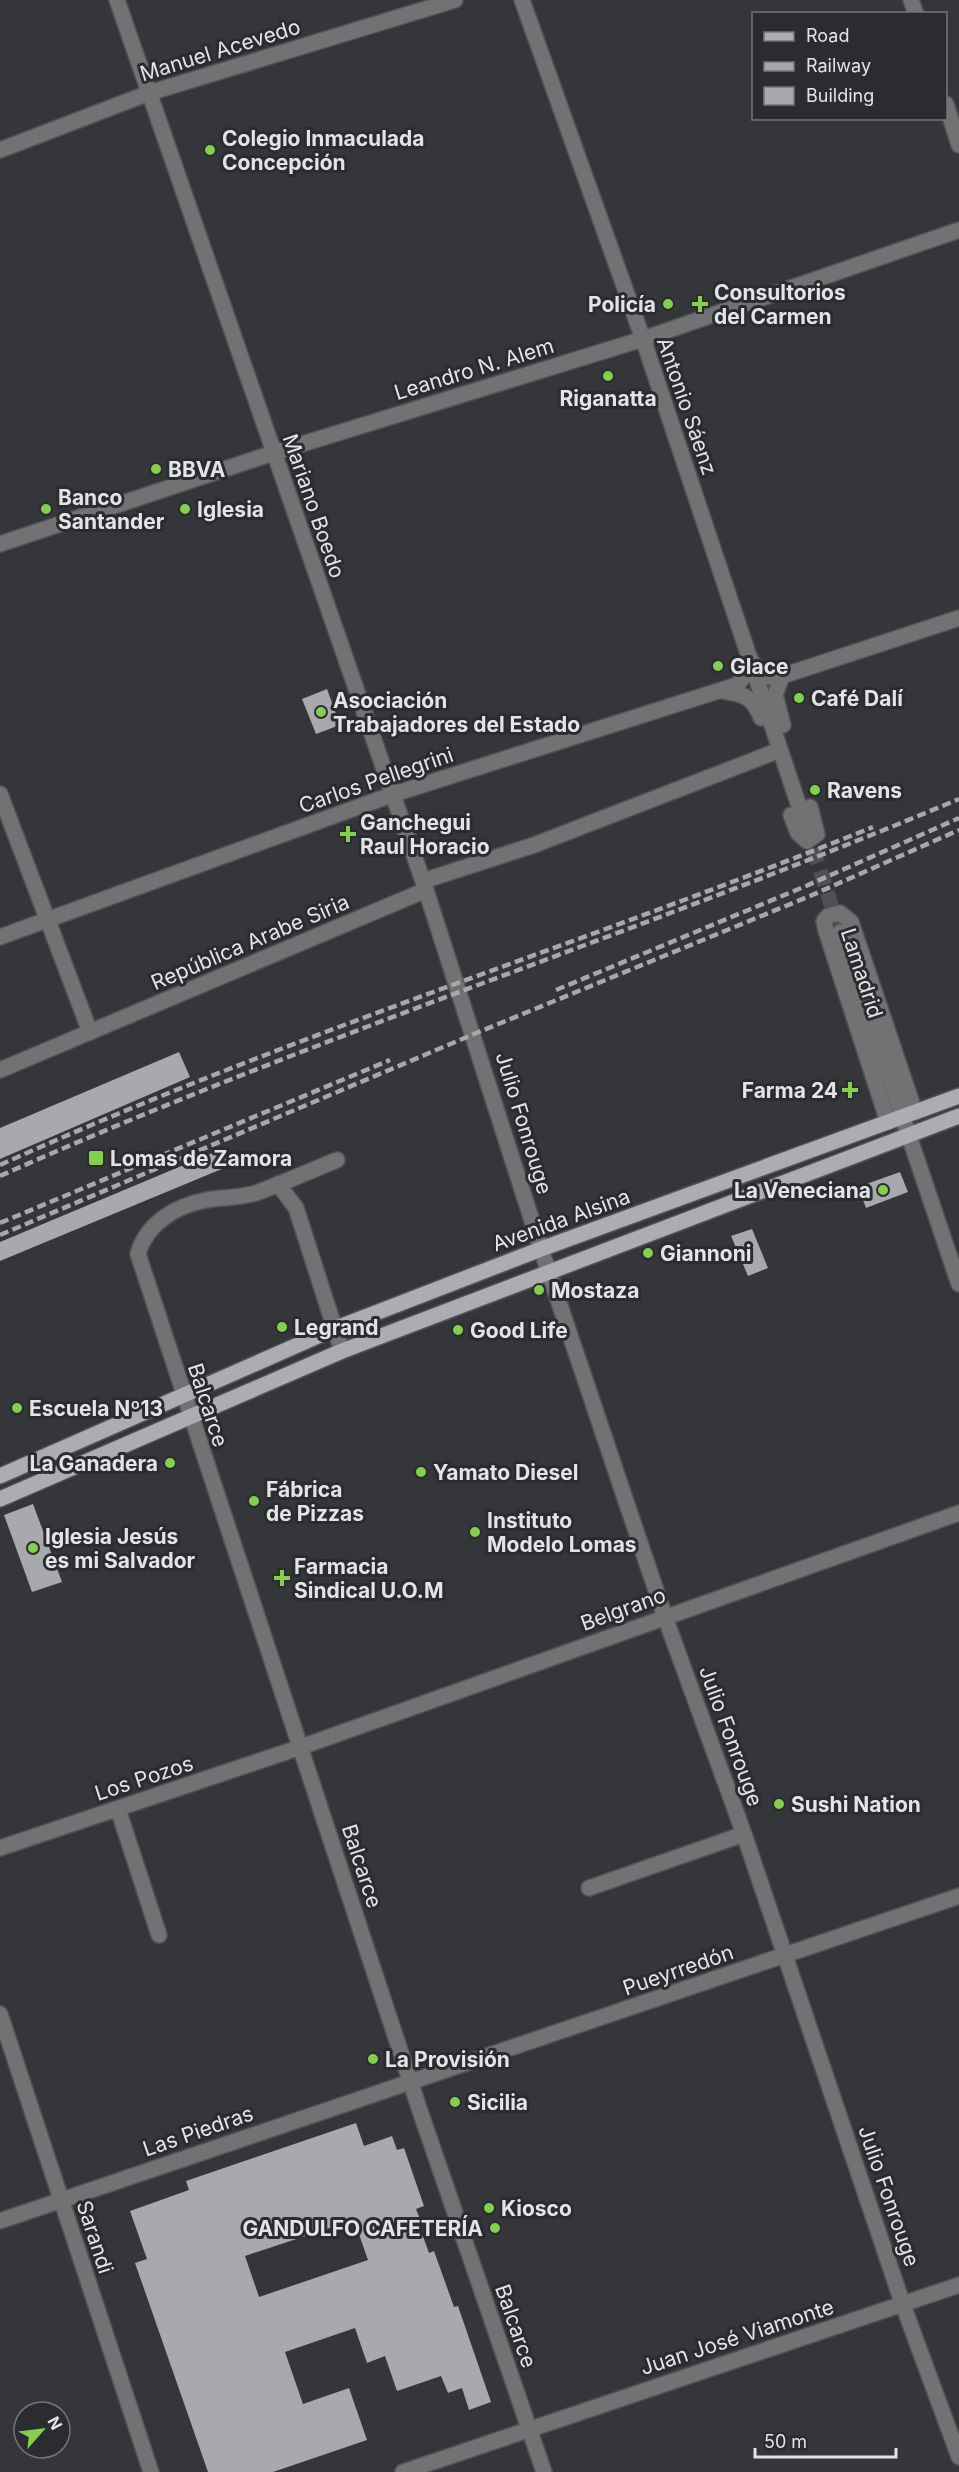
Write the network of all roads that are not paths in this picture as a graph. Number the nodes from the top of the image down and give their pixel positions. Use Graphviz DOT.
graph roads {
  1 [pos="117,0"];
  2 [pos="455,0"];
  3 [pos="522,0"];
  4 [pos="149,93"];
  5 [pos="947,110"];
  6 [pos="959,145"];
  7 [pos="0,150"];
  8 [pos="959,230"];
  9 [pos="643,339"];
  10 [pos="273,453"];
  11 [pos="0,544"];
  12 [pos="959,618"];
  13 [pos="750,658"];
  14 [pos="782,676"];
  15 [pos="723,691"];
  16 [pos="772,753"];
  17 [pos="0,794"];
  18 [pos="391,795"];
  19 [pos="806,827"];
  20 [pos="425,886"];
  21 [pos="46,920"];
  22 [pos="840,932"];
  23 [pos="0,936"];
  24 [pos="471,1026"];
  25 [pos="90,1032"];
  26 [pos="0,1070"];
  27 [pos="959,1096"];
  28 [pos="959,1116"];
  29 [pos="901,1117"];
  30 [pos="908,1135"];
  31 [pos="337,1160"];
  32 [pos="278,1184"];
  33 [pos="542,1249"];
  34 [pos="549,1271"];
  35 [pos="959,1284"];
  36 [pos="334,1329"];
  37 [pos="342,1351"];
  38 [pos="183,1394"];
  39 [pos="189,1416"];
  40 [pos="0,1476"];
  41 [pos="0,1499"];
  42 [pos="959,1513"];
  43 [pos="665,1617"];
  44 [pos="301,1747"];
  45 [pos="118,1809"];
  46 [pos="744,1834"];
  47 [pos="0,1848"];
  48 [pos="589,1888"];
  49 [pos="959,1896"];
  50 [pos="159,1935"];
  51 [pos="786,1956"];
  52 [pos="0,2014"];
  53 [pos="410,2082"];
  54 [pos="60,2200"];
  55 [pos="0,2221"];
  56 [pos="959,2285"];
  57 [pos="903,2305"];
  58 [pos="529,2429"];
  59 [pos="959,2457"];
  60 [pos="151,2472"];
  61 [pos="403,2472"];
  62 [pos="544,2472"];
  1 -- 4 [label="street, Mariano Boedo"];
  2 -- 4 [label="street, Manuel Acevedo"];
  3 -- 9 [label="street, Antonio Sáenz"];
  4 -- 7 [label="street, Manuel Acevedo"];
  4 -- 10 [label="street, Mariano Boedo"];
  5 -- 6 [label="street"];
  8 -- 9 [label="street, Leandro N. Alem"];
  9 -- 10 [label="street, Leandro N. Alem"];
  9 -- 13 [label="street, Antonio Sáenz"];
  10 -- 11 [label="street, Leandro N. Alem"];
  10 -- 18 [label="street, Mariano Boedo"];
  12 -- 14 [label="street"];
  13 -- 14 [label="street"];
  13 -- 15 [label="street"];
  13 -- 19 [label="street, Antonio Sáenz"];
  14 -- 16 [label="street"];
  15 -- 16 [label="street"];
  15 -- 18 [label="street, Carlos Pellegrini"];
  16 -- 20 [label="street, República Arabe Siria"];
  17 -- 21 [label="street"];
  18 -- 20 [label="street, Mariano Boedo"];
  18 -- 21 [label="street, Carlos Pellegrini"];
  20 -- 24 [label="street, Mariano Boedo"];
  20 -- 25 [label="street, República Arabe Siria"];
  21 -- 23 [label="street, Carlos Pellegrini"];
  21 -- 25 [label="street"];
  22 -- 29 [label="street, Lamadrid"];
  24 -- 33 [label="street, Julio Fonrouge"];
  25 -- 26 [label="street, República Arabe Siria"];
  27 -- 29 [label="main road, Avenida Alsina"];
  28 -- 30 [label="main road, Avenida Alsina"];
  29 -- 29 [label="street, Lamadrid"];
  29 -- 30 [label="street, Lamadrid"];
  29 -- 33 [label="main road, Avenida Alsina"];
  30 -- 34 [label="main road, Avenida Alsina"];
  30 -- 35 [label="street, Lamadrid"];
  31 -- 32 [label="street, Balcarce"];
  32 -- 36 [label="street"];
  32 -- 38 [label="street, Balcarce"];
  33 -- 34 [label="street, Julio Fonrouge"];
  33 -- 36 [label="main road, Avenida Alsina"];
  34 -- 37 [label="main road, Avenida Alsina"];
  34 -- 43 [label="street, Julio Fonrouge"];
  36 -- 37 [label="street"];
  36 -- 38 [label="main road, Avenida Alsina"];
  37 -- 39 [label="main road, Avenida Alsina"];
  38 -- 39 [label="street, Balcarce"];
  38 -- 40 [label="main road, Avenida Alsina"];
  39 -- 41 [label="main road, Avenida Alsina"];
  39 -- 44 [label="street, Balcarce"];
  42 -- 43 [label="street, Belgrano"];
  43 -- 44 [label="street, Belgrano"];
  43 -- 46 [label="street, Julio Fonrouge"];
  44 -- 45 [label="street, Los Pozos"];
  44 -- 53 [label="street, Balcarce"];
  45 -- 47 [label="street, Los Pozos"];
  45 -- 50 [label="street"];
  46 -- 48 [label="street"];
  46 -- 51 [label="street, Julio Fonrouge"];
  49 -- 51 [label="street, Pueyrredón"];
  51 -- 53 [label="street, Pueyrredón"];
  51 -- 57 [label="street, Julio Fonrouge"];
  52 -- 54 [label="street, Sarandi"];
  53 -- 54 [label="street, Las Piedras"];
  53 -- 58 [label="street, Balcarce"];
  54 -- 55 [label="street, Las Piedras"];
  54 -- 60 [label="street, Sarandi"];
  56 -- 57 [label="street, Juan José Viamonte"];
  57 -- 58 [label="street, Juan José Viamonte"];
  57 -- 59 [label="street, Julio Fonrouge"];
  58 -- 61 [label="street, Juan José Viamonte"];
  58 -- 62 [label="street, Balcarce"];
}
